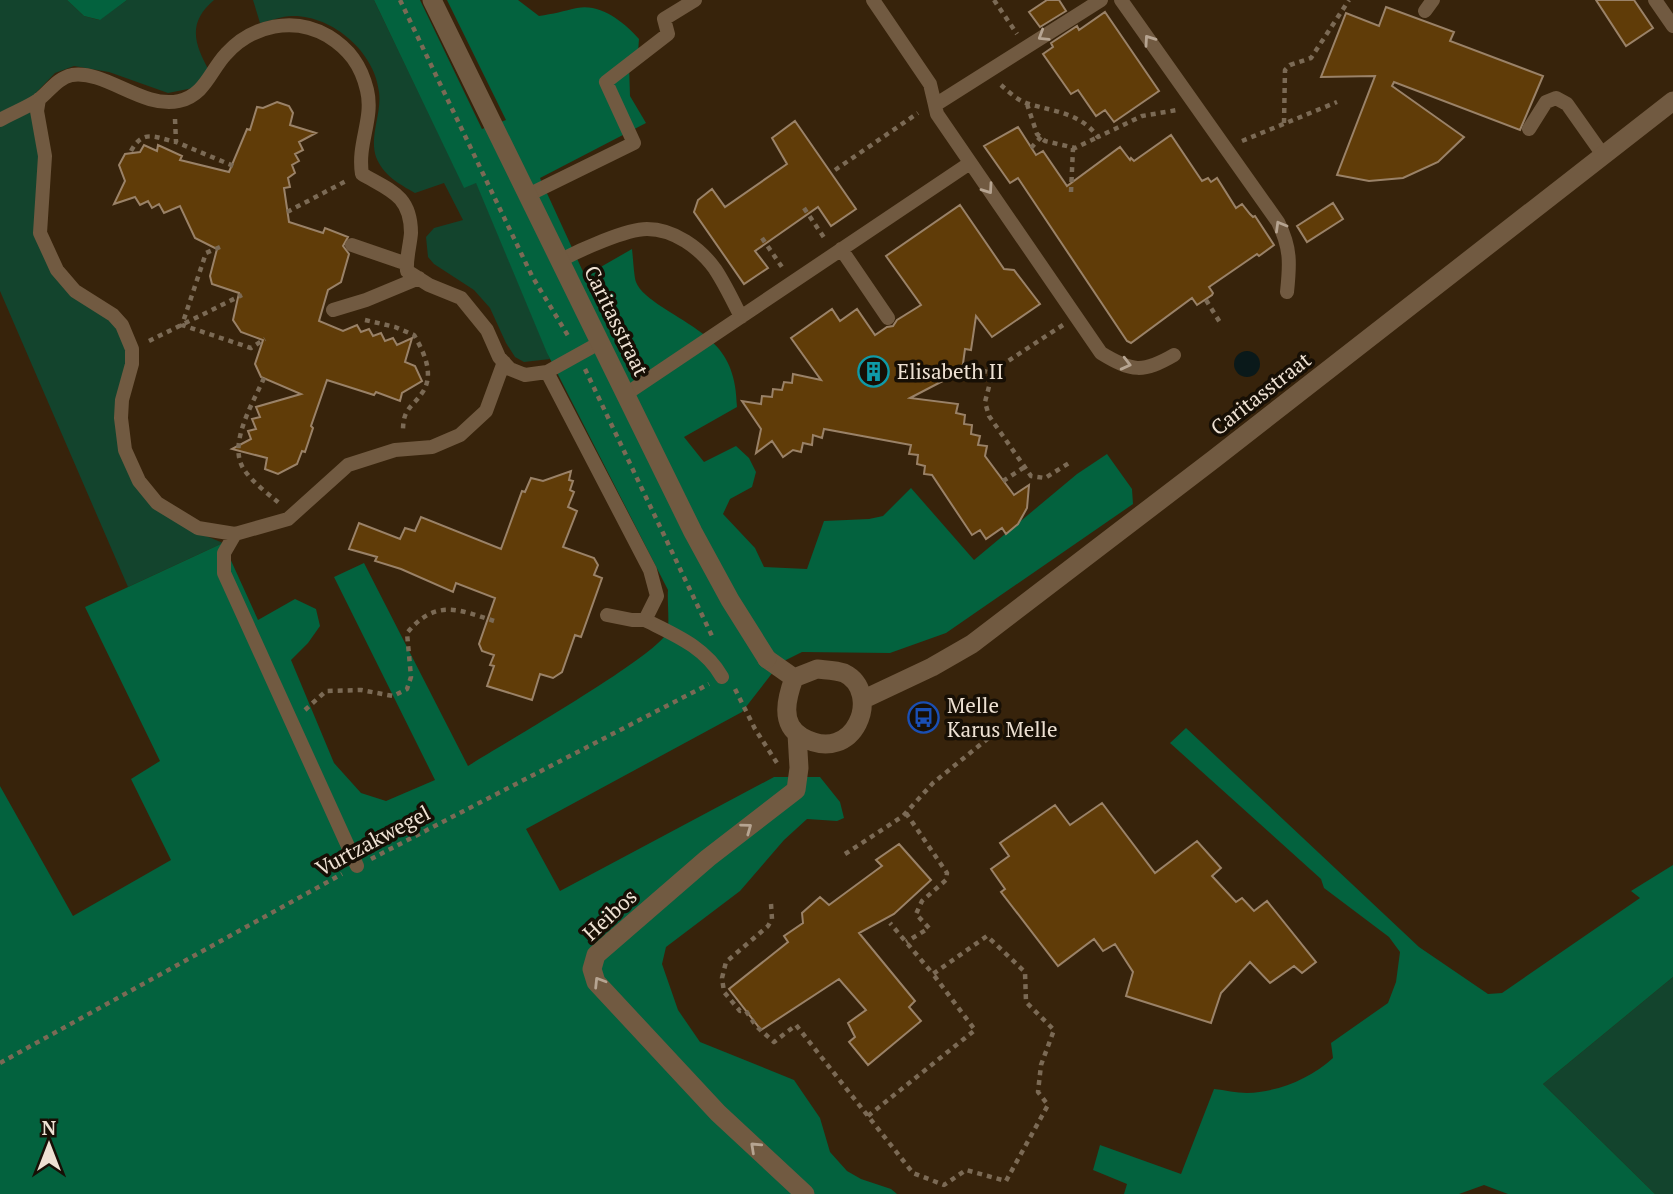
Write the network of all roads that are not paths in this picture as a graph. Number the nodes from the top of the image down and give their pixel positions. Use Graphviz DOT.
graph roads {
  1 [pos="432,0"];
  2 [pos="695,0"];
  3 [pos="873,0"];
  4 [pos="1101,0"];
  5 [pos="1121,0"];
  6 [pos="1655,0"];
  7 [pos="1673,26"];
  8 [pos="39,99"];
  9 [pos="1673,101"];
  10 [pos="935,105"];
  11 [pos="0,120"];
  12 [pos="1529,129"];
  13 [pos="1603,155"];
  14 [pos="970,163"];
  15 [pos="528,195"];
  16 [pos="352,245"];
  17 [pos="838,252"];
  18 [pos="561,260"];
  19 [pos="407,264"];
  20 [pos="419,278"];
  21 [pos="1287,292"];
  22 [pos="333,310"];
  23 [pos="741,317"];
  24 [pos="888,317"];
  25 [pos="601,342"];
  26 [pos="1174,355"];
  27 [pos="504,362"];
  28 [pos="547,372"];
  29 [pos="626,394"];
  30 [pos="235,534"];
  31 [pos="607,615"];
  32 [pos="645,620"];
  33 [pos="726,677"];
  34 [pos="794,678"];
  35 [pos="862,700"];
  36 [pos="797,734"];
  37 [pos="357,866"];
  38 [pos="805,1194"];
  1 -- 15 [label="street, Caritasstraat"];
  2 -- 15 [label="lane"];
  3 -- 10 [label="lane"];
  4 -- 10 [label="lane, one-way"];
  21 -- 5 [label="lane, one-way"];
  6 -- 7 [label="lane"];
  8 -- 11 [label="lane"];
  8 -- 19 [label="lane"];
  8 -- 30 [label="lane"];
  9 -- 13 [label="street, Caritasstraat"];
  10 -- 14 [label="lane"];
  12 -- 13 [label="lane"];
  13 -- 35 [label="street, Caritasstraat"];
  14 -- 17 [label="lane"];
  14 -- 26 [label="lane, one-way"];
  15 -- 18 [label="street, Caritasstraat"];
  16 -- 19 [label="lane"];
  17 -- 23 [label="lane"];
  17 -- 24 [label="lane"];
  18 -- 23 [label="lane"];
  18 -- 25 [label="street, Caritasstraat"];
  19 -- 20 [label="lane"];
  20 -- 22 [label="lane"];
  20 -- 27 [label="lane"];
  23 -- 29 [label="lane"];
  25 -- 28 [label="lane"];
  25 -- 29 [label="street, Caritasstraat"];
  27 -- 28 [label="lane"];
  27 -- 30 [label="lane"];
  28 -- 32 [label="lane"];
  29 -- 34 [label="street, Caritasstraat"];
  30 -- 37 [label="lane"];
  31 -- 32 [label="lane"];
  32 -- 33 [label="lane"];
  34 -- 35 [label="street"];
  34 -- 36 [label="street"];
  35 -- 36 [label="street"];
  38 -- 36 [label="street, Heibos, one-way"];
}
